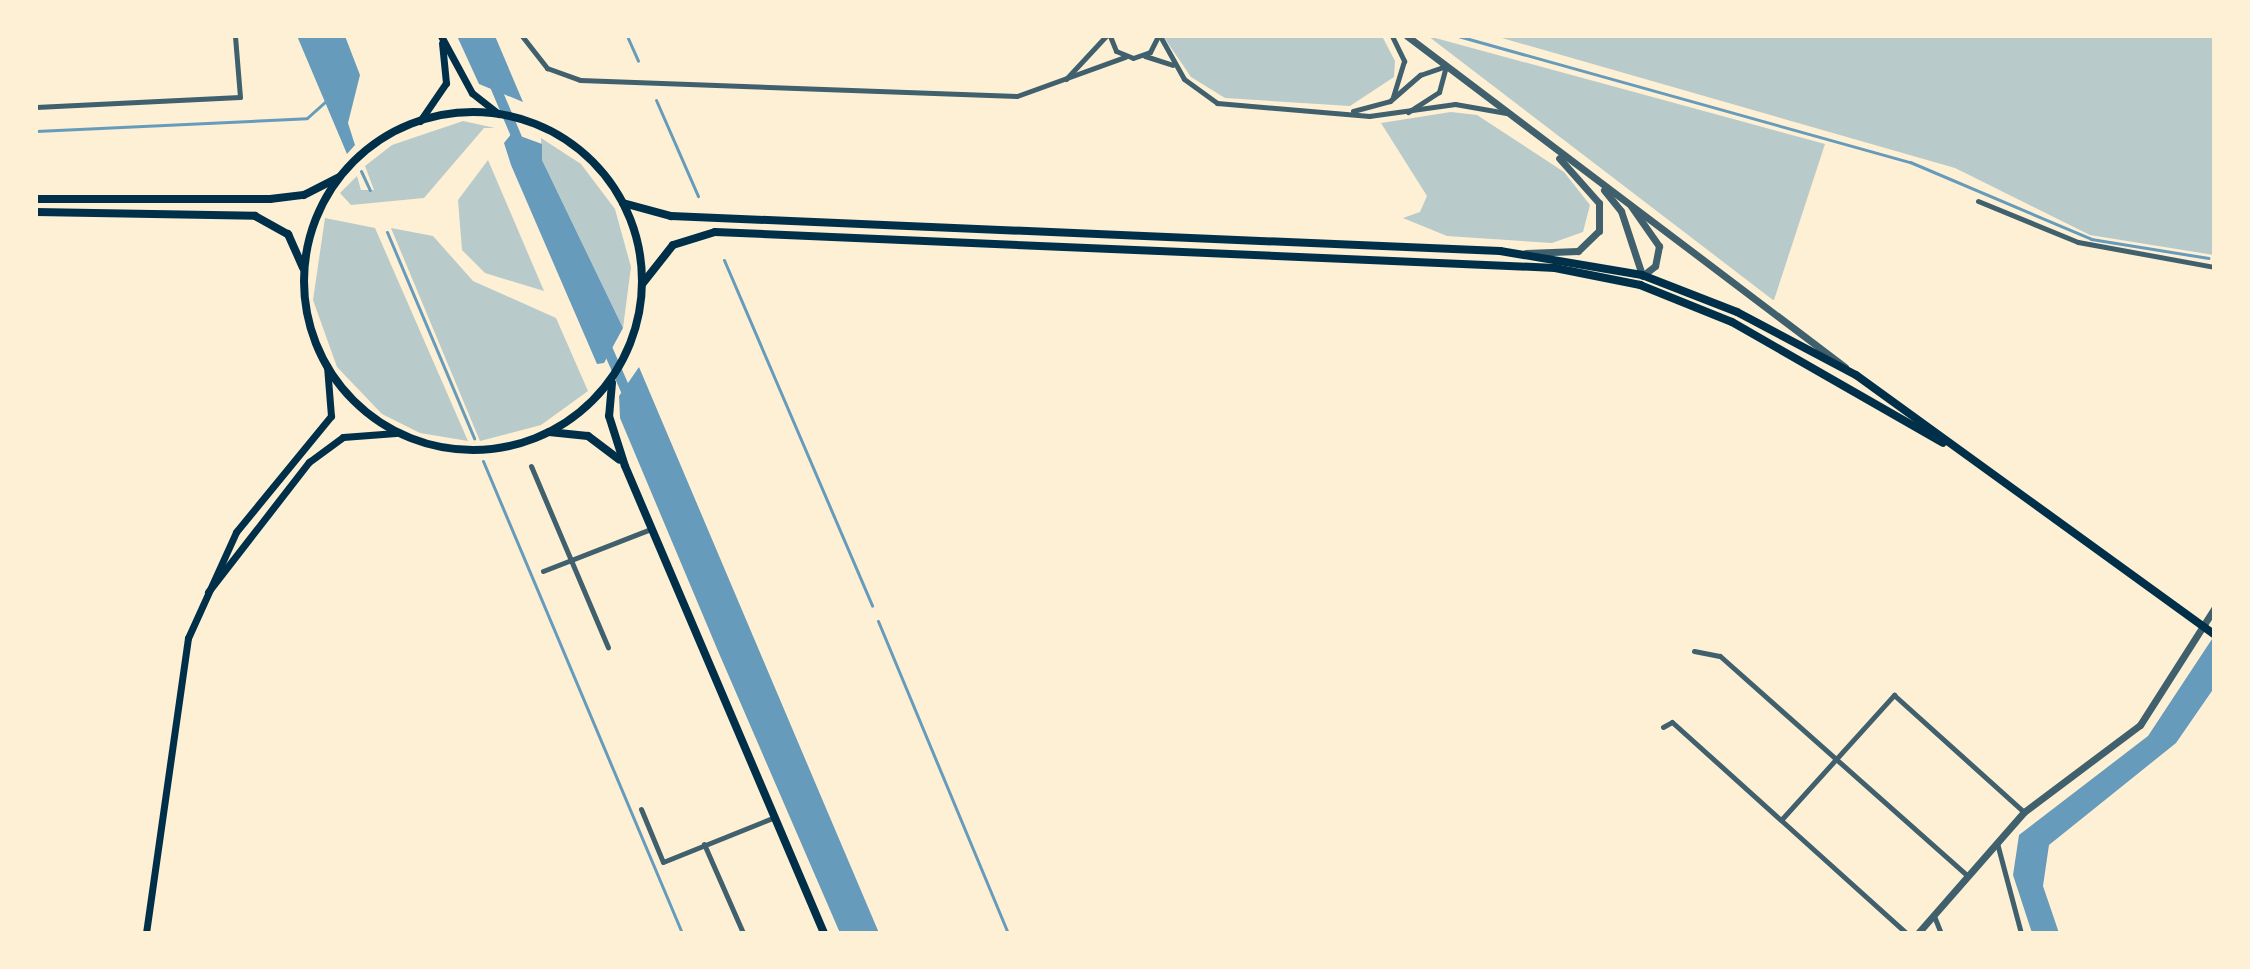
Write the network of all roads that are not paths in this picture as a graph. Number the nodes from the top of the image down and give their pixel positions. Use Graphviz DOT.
graph roads {
  1 [pos="235,36"];
  2 [pos="441,36"];
  3 [pos="522,36"];
  4 [pos="1108,36"];
  5 [pos="1159,36"];
  6 [pos="1392,36"];
  7 [pos="1407,36"];
  8 [pos="1144,56"];
  9 [pos="1125,57"];
  10 [pos="1173,65"];
  11 [pos="1446,66"];
  12 [pos="1063,83"];
  13 [pos="1390,101"];
  14 [pos="36,107"];
  15 [pos="1348,112"];
  16 [pos="499,114"];
  17 [pos="1507,114"];
  18 [pos="1395,115"];
  19 [pos="420,121"];
  20 [pos="1550,147"];
  21 [pos="343,174"];
  22 [pos="1600,185"];
  23 [pos="36,199"];
  24 [pos="1627,201"];
  25 [pos="1978,201"];
  26 [pos="623,203"];
  27 [pos="36,212"];
  28 [pos="1526,253"];
  29 [pos="2214,267"];
  30 [pos="304,273"];
  31 [pos="1642,275"];
  32 [pos="643,283"];
  33 [pos="1640,285"];
  34 [pos="327,366"];
  35 [pos="1853,374"];
  36 [pos="613,378"];
  37 [pos="548,432"];
  38 [pos="396,433"];
  39 [pos="1961,452"];
  40 [pos="531,466"];
  41 [pos="625,466"];
  42 [pos="651,529"];
  43 [pos="571,560"];
  44 [pos="543,571"];
  45 [pos="200,603"];
  46 [pos="2214,609"];
  47 [pos="2214,634"];
  48 [pos="608,647"];
  49 [pos="1694,651"];
  50 [pos="1663,727"];
  51 [pos="1836,757"];
  52 [pos="641,809"];
  53 [pos="2024,812"];
  54 [pos="775,817"];
  55 [pos="1781,820"];
  56 [pos="1997,843"];
  57 [pos="704,844"];
  58 [pos="1968,876"];
  59 [pos="1933,915"];
  60 [pos="146,933"];
  61 [pos="743,933"];
  62 [pos="824,933"];
  63 [pos="1906,933"];
  64 [pos="1918,933"];
  65 [pos="1941,933"];
  66 [pos="2021,933"];
  1 -- 14 [label="street"];
  2 -- 16 [label="main road"];
  2 -- 19 [label="main road"];
  3 -- 12 [label="street"];
  4 -- 9 [label="street"];
  4 -- 12 [label="street"];
  5 -- 8 [label="street"];
  5 -- 10 [label="street"];
  6 -- 13 [label="street"];
  7 -- 11 [label="street"];
  8 -- 9 [label="street"];
  8 -- 10 [label="street"];
  9 -- 12 [label="street"];
  10 -- 15 [label="street"];
  11 -- 13 [label="street"];
  11 -- 17 [label="street"];
  11 -- 18 [label="street"];
  13 -- 15 [label="street"];
  15 -- 18 [label="street"];
  16 -- 19 [label="main road"];
  16 -- 26 [label="main road"];
  17 -- 18 [label="street"];
  17 -- 20 [label="street"];
  19 -- 21 [label="main road"];
  20 -- 22 [label="street"];
  20 -- 28 [label="street"];
  21 -- 23 [label="main road"];
  21 -- 30 [label="main road"];
  22 -- 24 [label="street"];
  22 -- 31 [label="street"];
  24 -- 31 [label="street"];
  24 -- 35 [label="street"];
  25 -- 29 [label="street"];
  26 -- 28 [label="main road"];
  26 -- 32 [label="main road"];
  27 -- 30 [label="main road"];
  28 -- 31 [label="main road"];
  30 -- 34 [label="main road"];
  31 -- 33 [label="street"];
  31 -- 35 [label="main road"];
  32 -- 33 [label="main road"];
  32 -- 36 [label="main road"];
  33 -- 39 [label="main road"];
  34 -- 38 [label="main road"];
  34 -- 45 [label="main road"];
  35 -- 39 [label="main road"];
  36 -- 37 [label="main road"];
  36 -- 41 [label="main road"];
  37 -- 38 [label="main road"];
  37 -- 41 [label="main road"];
  38 -- 45 [label="main road"];
  39 -- 47 [label="main road"];
  40 -- 43 [label="street"];
  41 -- 42 [label="main road"];
  42 -- 43 [label="street"];
  42 -- 54 [label="main road"];
  43 -- 44 [label="street"];
  43 -- 48 [label="street"];
  45 -- 60 [label="main road"];
  46 -- 53 [label="street"];
  49 -- 51 [label="street"];
  50 -- 55 [label="street"];
  51 -- 53 [label="street"];
  51 -- 55 [label="street"];
  51 -- 58 [label="street"];
  52 -- 57 [label="street"];
  53 -- 56 [label="street"];
  54 -- 57 [label="street"];
  54 -- 62 [label="main road"];
  55 -- 63 [label="street"];
  56 -- 58 [label="street"];
  56 -- 66 [label="street"];
  57 -- 61 [label="street"];
  58 -- 59 [label="street"];
  59 -- 64 [label="street"];
  59 -- 65 [label="street"];
}
